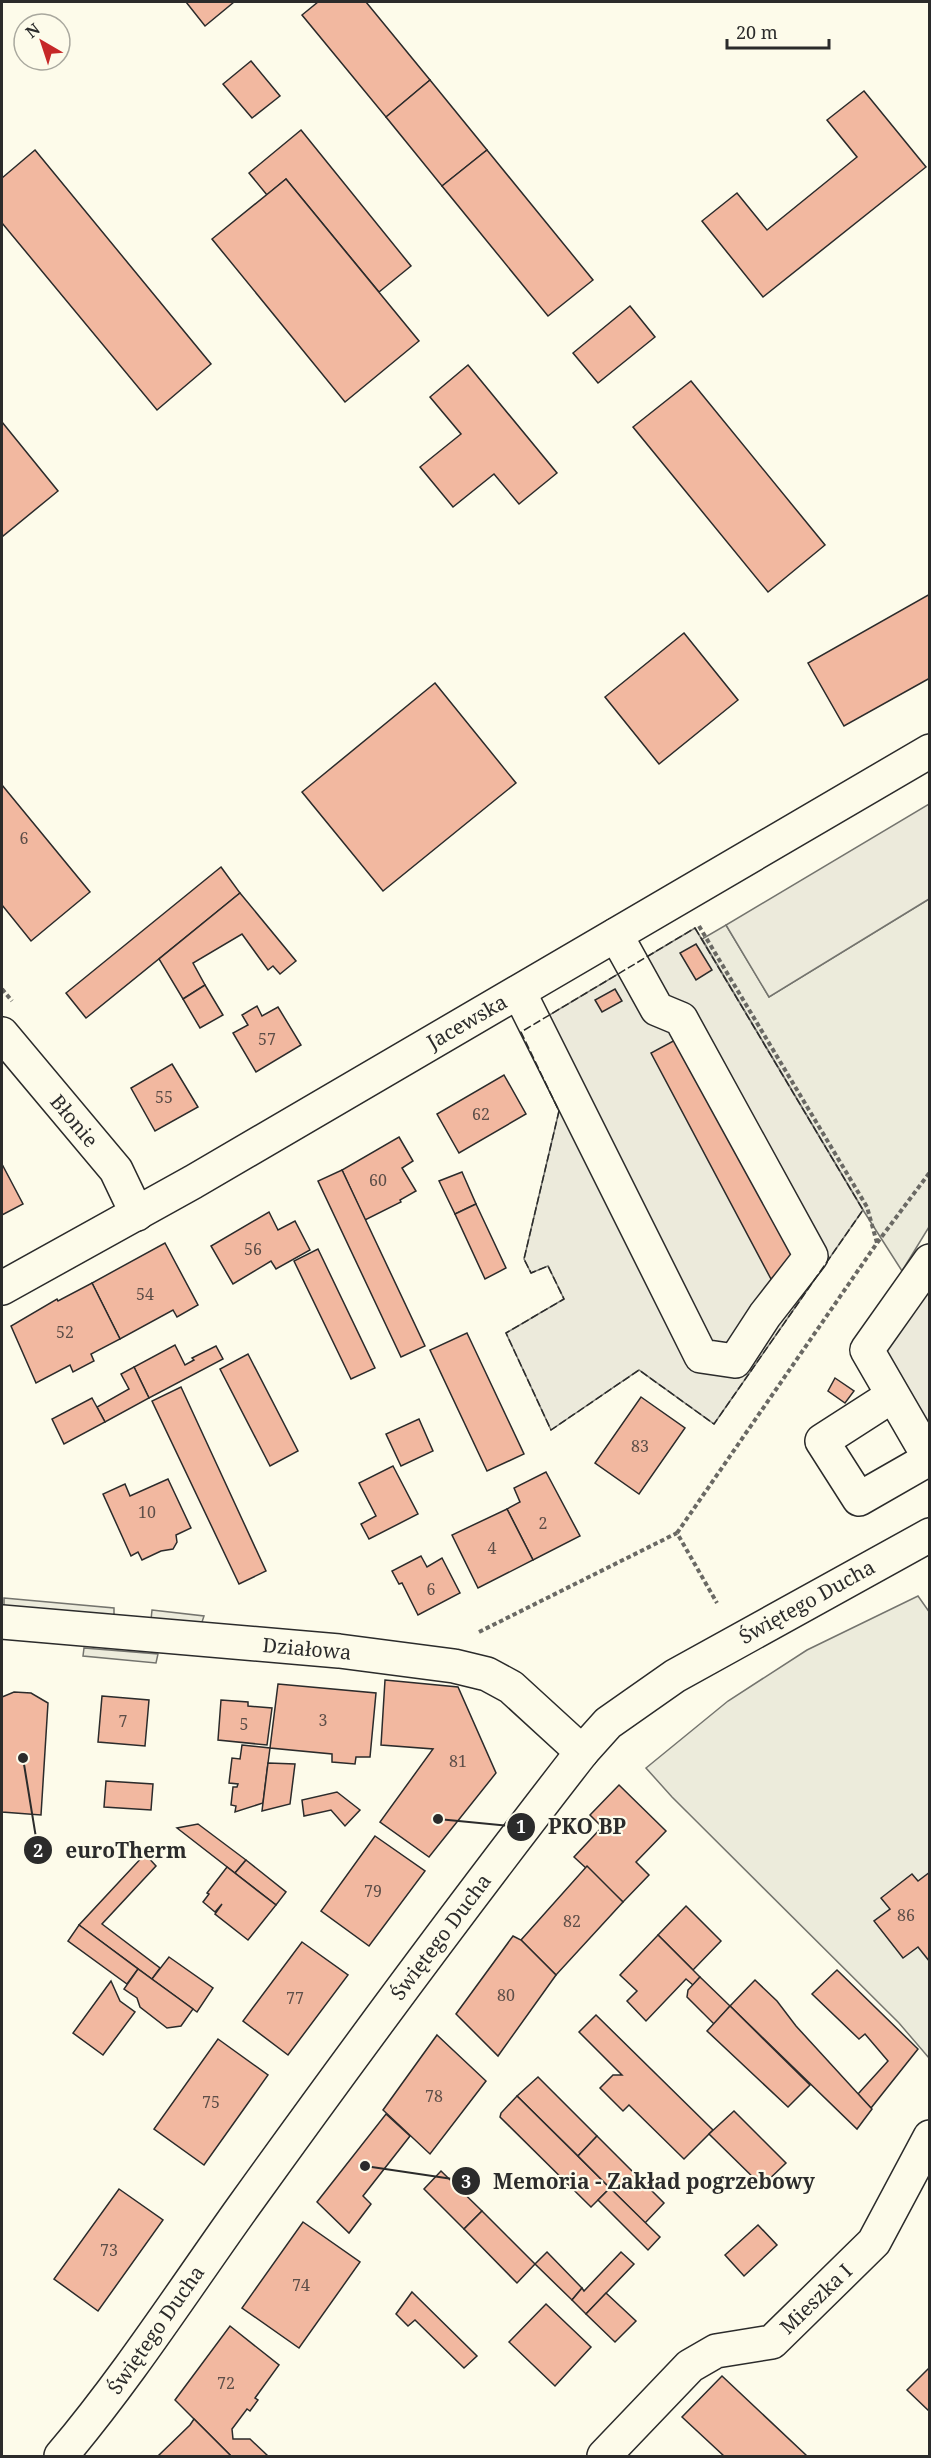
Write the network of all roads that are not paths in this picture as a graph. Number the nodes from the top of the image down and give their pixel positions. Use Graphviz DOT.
graph roads {
  1 [pos="930,751"];
  2 [pos="616,935"];
  3 [pos="519,992"];
  4 [pos="9,1021"];
  5 [pos="137,1214"];
  6 [pos="930,1261"];
  7 [pos="2,1288"];
  8 [pos="892,1396"];
  9 [pos="929,1459"];
  10 [pos="930,1534"];
  11 [pos="2,1622"];
  12 [pos="582,1752"];
  13 [pos="930,2137"];
  14 [pos="61,2457"];
  15 [pos="604,2457"];
  1 -- 2 [label="street, Jacewska"];
  2 -- 3 [label="street, Jacewska"];
  2 -- 3 [label="street"];
  3 -- 5 [label="street, Jacewska"];
  4 -- 5 [label="street, Błonie"];
  5 -- 7 [label="street, Jacewska"];
  6 -- 8 [label="street"];
  8 -- 9 [label="street"];
  8 -- 9 [label="street"];
  10 -- 12 [label="street, Świętego Ducha"];
  11 -- 12 [label="street, Działowa"];
  12 -- 14 [label="street, Świętego Ducha"];
  13 -- 15 [label="street, Mieszka I"];
}
